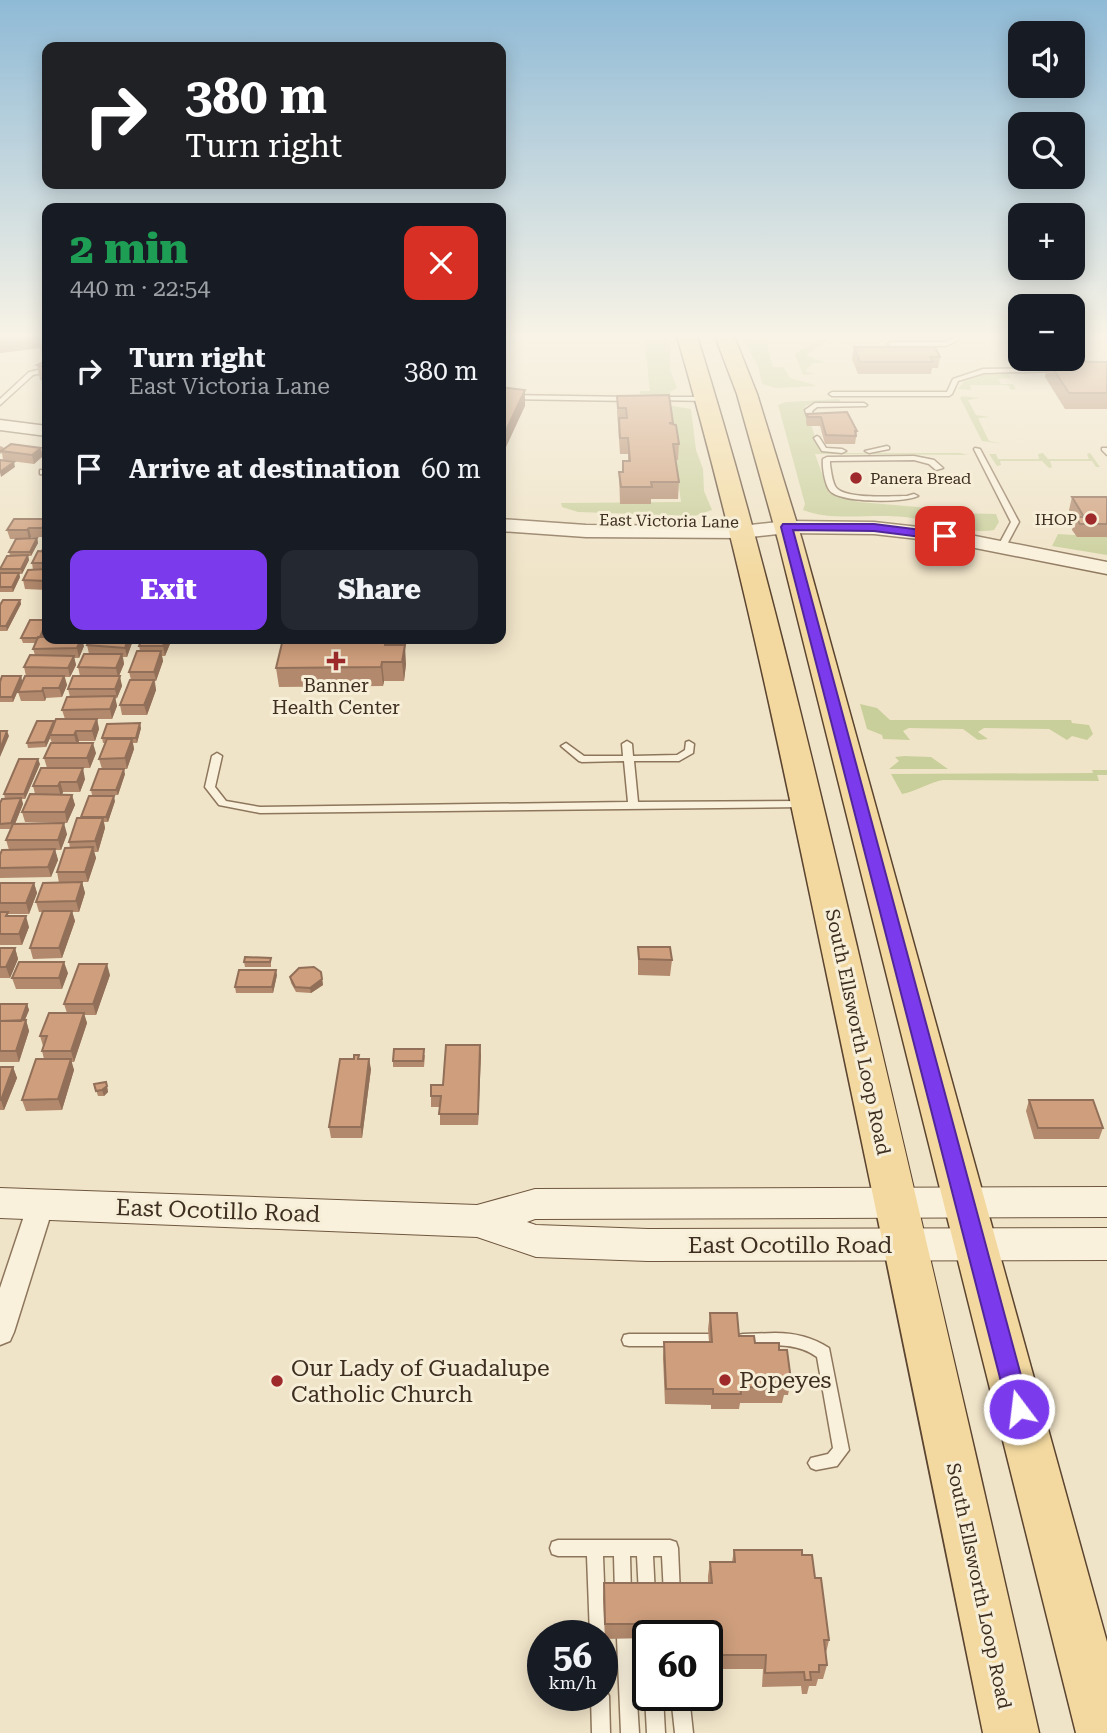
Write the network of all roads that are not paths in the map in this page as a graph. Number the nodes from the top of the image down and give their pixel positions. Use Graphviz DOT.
graph roads {
  1 [pos="712,417"];
  2 [pos="754,417"];
  3 [pos="810,417"];
  4 [pos="0,425"];
  5 [pos="42,429"];
  6 [pos="887,447"];
  7 [pos="977,449"];
  8 [pos="939,468"];
  9 [pos="914,496"];
  10 [pos="506,525"];
  11 [pos="739,526"];
  12 [pos="552,527"];
  13 [pos="787,527"];
  14 [pos="1001,548"];
  15 [pos="1107,568"];
  16 [pos="627,744"];
  17 [pos="689,744"];
  18 [pos="566,746"];
  19 [pos="218,756"];
  20 [pos="628,758"];
  21 [pos="807,804"];
  22 [pos="632,805"];
  23 [pos="1107,1202"];
  24 [pos="0,1203"];
  25 [pos="41,1204"];
  26 [pos="970,1223"];
  27 [pos="901,1224"];
  28 [pos="1107,1244"];
  29 [pos="0,1332"];
  30 [pos="629,1340"];
  31 [pos="709,1340"];
  32 [pos="736,1340"];
  33 [pos="816,1463"];
  34 [pos="558,1548"];
  35 [pos="595,1548"];
  36 [pos="622,1548"];
  37 [pos="645,1548"];
  38 [pos="623,1598"];
  39 [pos="648,1598"];
  40 [pos="672,1598"];
  41 [pos="597,1620"];
  42 [pos="625,1638"];
  43 [pos="600,1711"];
  44 [pos="655,1711"];
  45 [pos="682,1711"];
  46 [pos="601,1733"];
  47 [pos="630,1733"];
  48 [pos="656,1733"];
  49 [pos="684,1733"];
  50 [pos="1011,1733"];
  51 [pos="1104,1733"];
  1 -- 11 [label="main road, South Ellsworth Loop Road"];
  2 -- 13 [label="main road"];
  3 -- 6 [label="lane"];
  4 -- 5 [label="street"];
  7 -- 14 [label="lane"];
  8 -- 9 [label="lane"];
  10 -- 12 [label="street, East Victoria Lane"];
  11 -- 12 [label="street, East Victoria Lane"];
  11 -- 13 [label="street, East Victoria Lane"];
  11 -- 21 [label="main road, South Ellsworth Loop Road"];
  13 -- 14 [label="street, East Victoria Lane"];
  13 -- 26 [label="main road"];
  14 -- 15 [label="street, East Victoria Lane"];
  16 -- 20 [label="lane"];
  17 -- 20 [label="lane"];
  18 -- 20 [label="lane"];
  19 -- 22 [label="lane"];
  20 -- 22 [label="lane"];
  21 -- 22 [label="lane"];
  21 -- 27 [label="main road, South Ellsworth Loop Road"];
  23 -- 26 [label="main road, East Ocotillo Road"];
  24 -- 25 [label="main road, East Ocotillo Road"];
  25 -- 27 [label="main road, East Ocotillo Road"];
  25 -- 29 [label="street"];
  26 -- 27 [label="main road, East Ocotillo Road"];
  26 -- 28 [label="main road, East Ocotillo Road"];
  26 -- 51 [label="main road"];
  27 -- 50 [label="main road, South Ellsworth Loop Road"];
  30 -- 31 [label="lane"];
  32 -- 33 [label="lane"];
  34 -- 35 [label="lane"];
  35 -- 36 [label="lane"];
  35 -- 41 [label="lane"];
  36 -- 37 [label="lane"];
  36 -- 38 [label="lane"];
  37 -- 39 [label="lane"];
  37 -- 40 [label="lane"];
  42 -- 47 [label="lane"];
  43 -- 46 [label="lane"];
  44 -- 48 [label="lane"];
  45 -- 49 [label="lane"];
}
